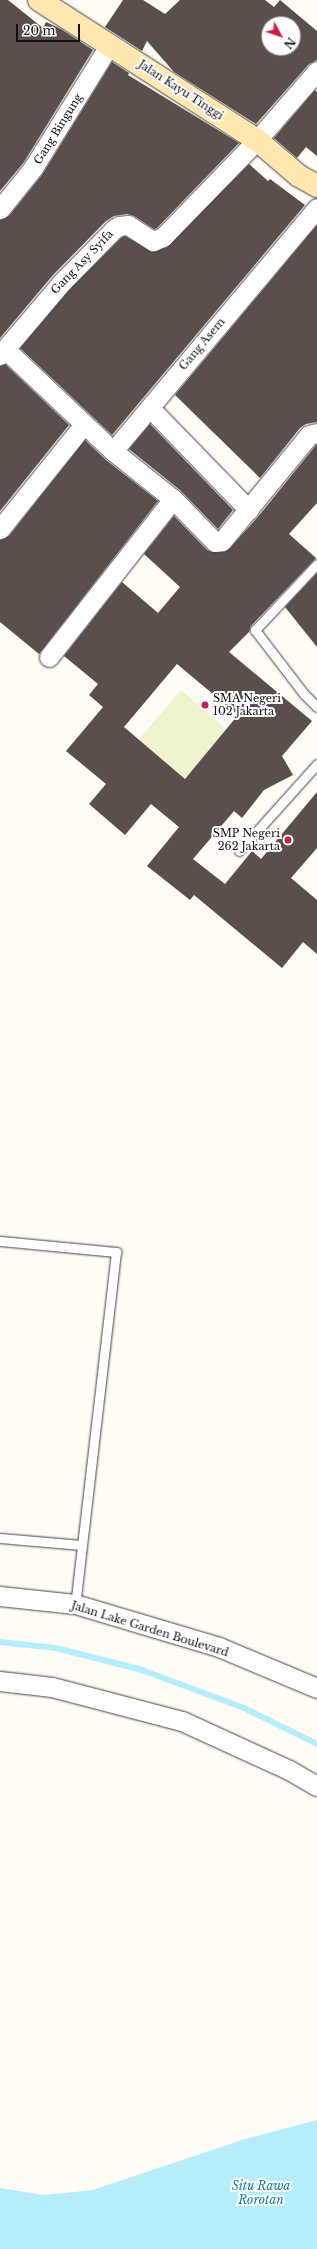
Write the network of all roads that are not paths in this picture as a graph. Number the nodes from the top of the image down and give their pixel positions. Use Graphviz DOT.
graph roads {
  1 [pos="40,0"];
  2 [pos="110,44"];
  3 [pos="317,71"];
  4 [pos="257,140"];
  5 [pos="317,186"];
  6 [pos="317,208"];
  7 [pos="0,209"];
  8 [pos="2,352"];
  9 [pos="150,408"];
  10 [pos="84,424"];
  11 [pos="317,433"];
  12 [pos="113,451"];
  13 [pos="173,499"];
  14 [pos="249,510"];
  15 [pos="0,529"];
  16 [pos="317,564"];
  17 [pos="48,657"];
  18 [pos="316,704"];
  19 [pos="317,764"];
  20 [pos="239,851"];
  21 [pos="0,1241"];
  22 [pos="0,1538"];
  23 [pos="82,1545"];
  24 [pos="0,1596"];
  25 [pos="75,1604"];
  26 [pos="0,1681"];
  27 [pos="317,1688"];
  28 [pos="317,1786"];
  1 -- 2 [label="street, Jalan Kayu Tinggi"];
  2 -- 4 [label="street, Jalan Kayu Tinggi"];
  2 -- 7 [label="street, Gang Bingung"];
  3 -- 4 [label="street"];
  4 -- 5 [label="street, Jalan Kayu Tinggi"];
  4 -- 8 [label="street, Gang Asy Syifa"];
  6 -- 9 [label="street, Gang Asem"];
  8 -- 10 [label="street"];
  9 -- 12 [label="street, Gang Asem"];
  9 -- 14 [label="street"];
  10 -- 12 [label="street"];
  10 -- 15 [label="street"];
  11 -- 14 [label="street"];
  12 -- 13 [label="street"];
  13 -- 14 [label="street"];
  13 -- 17 [label="street"];
  16 -- 18 [label="lane"];
  19 -- 20 [label="lane"];
  21 -- 23 [label="lane"];
  22 -- 23 [label="lane"];
  23 -- 25 [label="lane"];
  24 -- 25 [label="street, Jalan Lake Garden Boulevard"];
  25 -- 27 [label="street, Jalan Lake Garden Boulevard"];
  26 -- 28 [label="street"];
}
